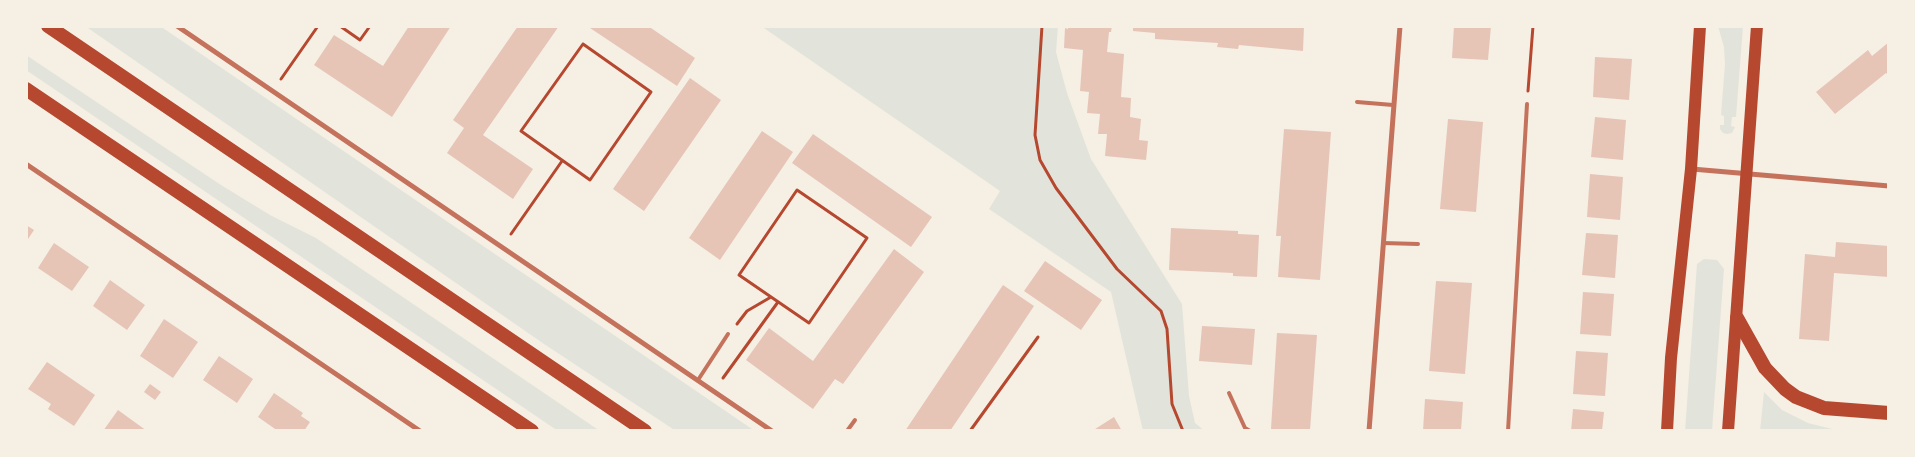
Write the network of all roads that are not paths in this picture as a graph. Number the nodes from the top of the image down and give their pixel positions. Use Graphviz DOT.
graph roads {
  1 [pos="48,26"];
  2 [pos="177,26"];
  3 [pos="1400,26"];
  4 [pos="1700,26"];
  5 [pos="1757,26"];
  6 [pos="26,89"];
  7 [pos="1357,102"];
  8 [pos="1528,104"];
  9 [pos="1393,106"];
  10 [pos="26,164"];
  11 [pos="1690,169"];
  12 [pos="1746,174"];
  13 [pos="1889,186"];
  14 [pos="1383,242"];
  15 [pos="1418,244"];
  16 [pos="1737,318"];
  17 [pos="728,334"];
  18 [pos="698,380"];
  19 [pos="1229,393"];
  20 [pos="1889,413"];
  21 [pos="855,420"];
  22 [pos="420,431"];
  23 [pos="532,431"];
  24 [pos="645,431"];
  25 [pos="772,431"];
  26 [pos="847,431"];
  27 [pos="1250,431"];
  28 [pos="1369,431"];
  29 [pos="1508,431"];
  30 [pos="1667,431"];
  31 [pos="1728,431"];
  1 -- 24 [label="highway"];
  2 -- 18 [label="street"];
  3 -- 9 [label="street"];
  4 -- 11 [label="main road"];
  5 -- 12 [label="main road"];
  6 -- 23 [label="highway"];
  7 -- 9 [label="lane"];
  8 -- 29 [label="lane"];
  9 -- 14 [label="street"];
  10 -- 22 [label="street"];
  11 -- 12 [label="street"];
  11 -- 30 [label="main road"];
  12 -- 13 [label="street"];
  12 -- 16 [label="main road"];
  14 -- 15 [label="lane"];
  14 -- 28 [label="street"];
  16 -- 20 [label="highway"];
  16 -- 31 [label="main road"];
  17 -- 18 [label="lane"];
  18 -- 25 [label="street"];
  19 -- 27 [label="lane"];
  21 -- 26 [label="lane"];
}
